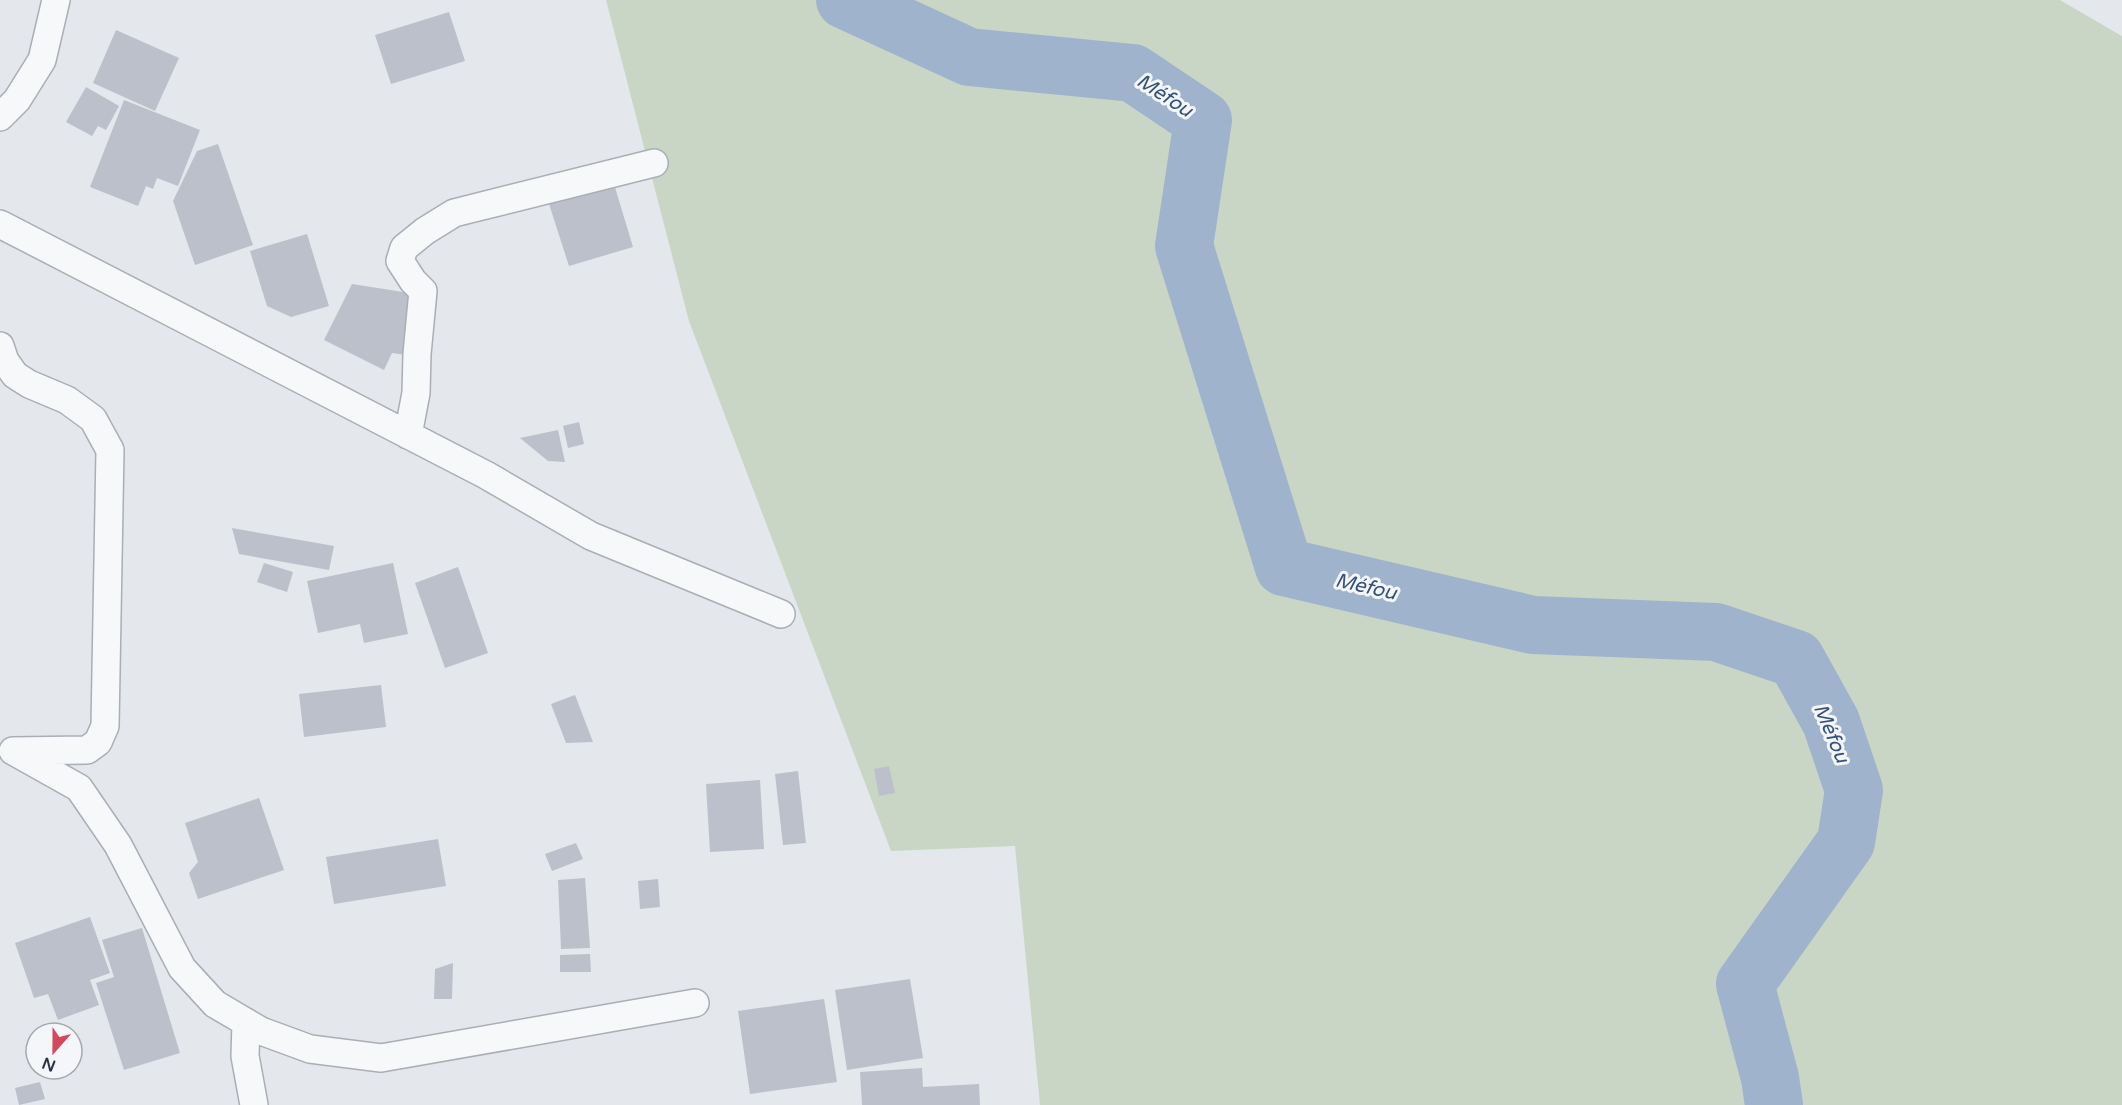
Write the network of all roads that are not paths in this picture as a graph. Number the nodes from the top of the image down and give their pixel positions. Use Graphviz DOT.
graph roads {
  1 [pos="56,0"];
  2 [pos="0,117"];
  3 [pos="654,163"];
  4 [pos="0,224"];
  5 [pos="0,346"];
  6 [pos="408,435"];
  7 [pos="782,614"];
  8 [pos="6,751"];
  9 [pos="695,1003"];
  10 [pos="246,1022"];
  11 [pos="254,1105"];
  1 -- 2 [label="street"];
  3 -- 6 [label="street"];
  4 -- 6 [label="street"];
  5 -- 8 [label="street"];
  6 -- 7 [label="street"];
  8 -- 10 [label="street"];
  9 -- 10 [label="street"];
  10 -- 11 [label="street"];
}
